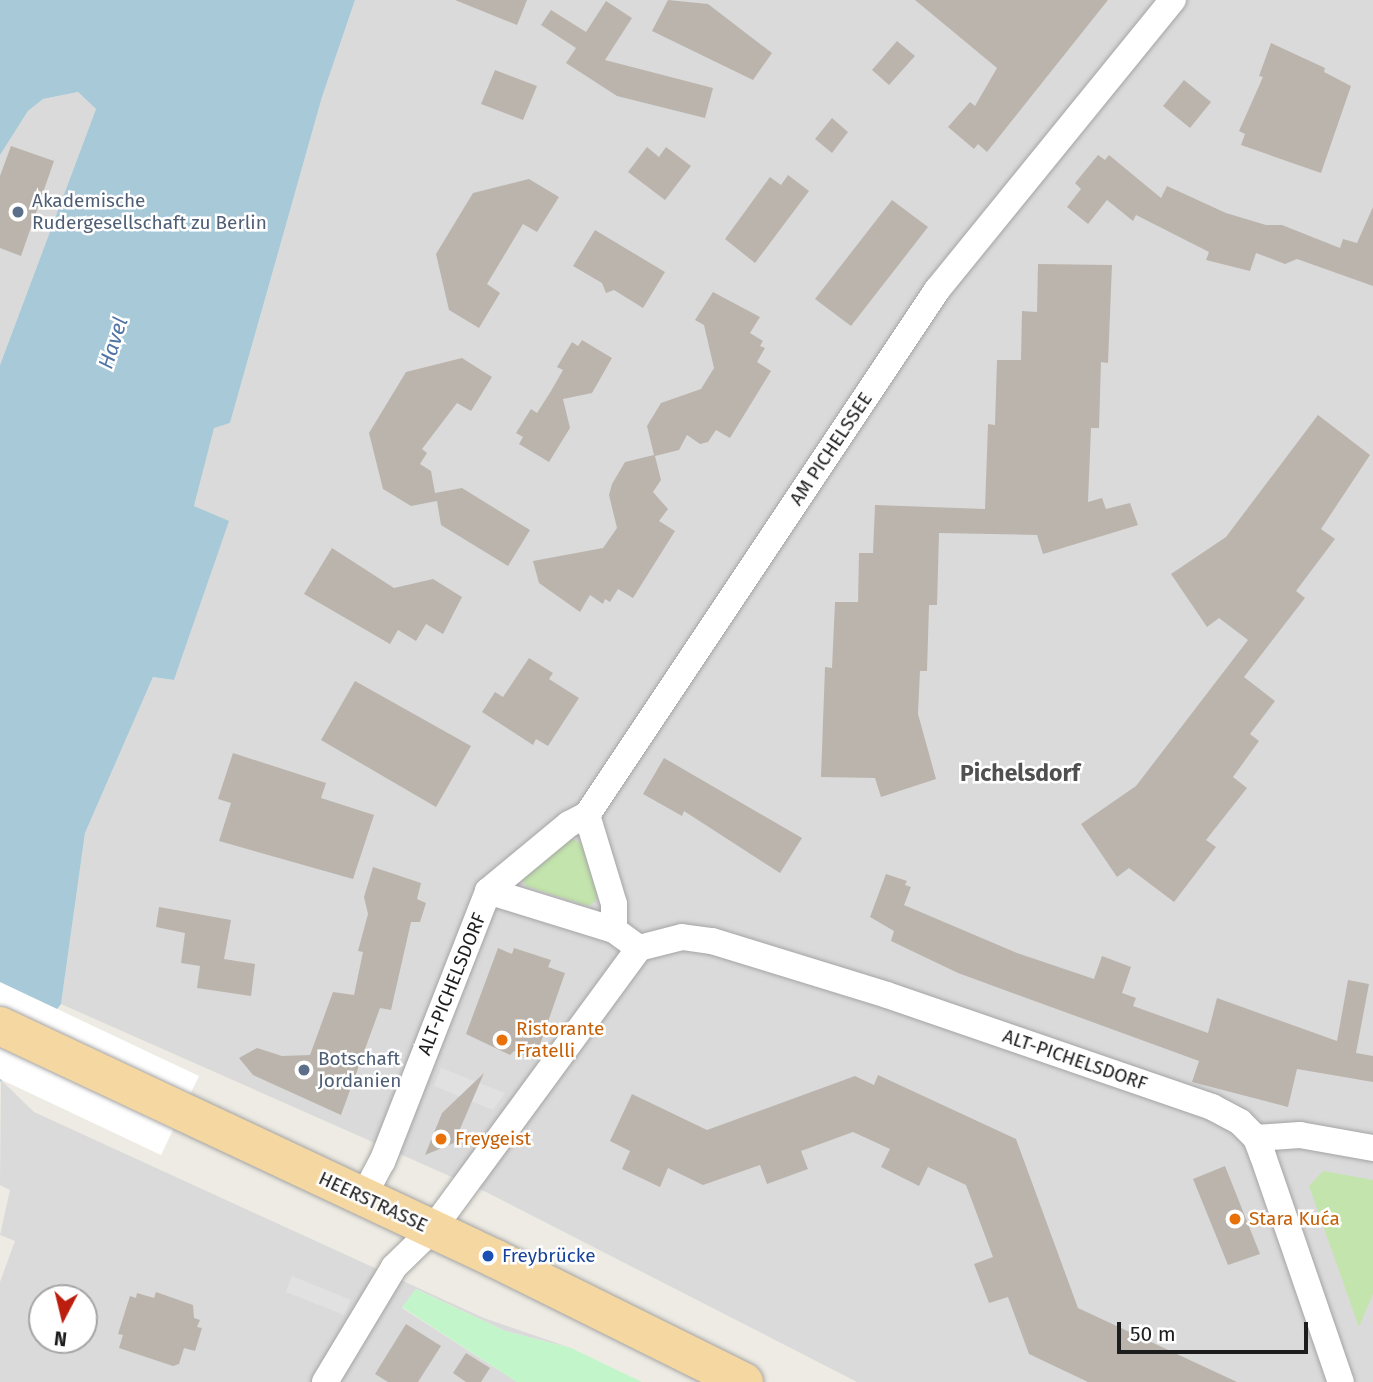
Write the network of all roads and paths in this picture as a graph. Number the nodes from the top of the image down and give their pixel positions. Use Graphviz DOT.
graph roads {
  1 [pos="1173,0"];
  2 [pos="587,815"];
  3 [pos="488,891"];
  4 [pos="614,930"];
  5 [pos="639,948"];
  6 [pos="0,1026"];
  7 [pos="1256,1139"];
  8 [pos="1373,1148"];
  9 [pos="363,1197"];
  10 [pos="432,1230"];
  11 [pos="326,1382"];
  12 [pos="744,1382"];
  13 [pos="1341,1382"];
  1 -- 2 [label="street, AM PICHELSSEE"];
  2 -- 3 [label="street, AM PICHELSSEE"];
  2 -- 4 [label="street"];
  3 -- 4 [label="street, ALT-PICHELSDORF"];
  3 -- 9 [label="street, ALT-PICHELSDORF"];
  4 -- 5 [label="street, ALT-PICHELSDORF"];
  5 -- 7 [label="street, ALT-PICHELSDORF"];
  5 -- 10 [label="street"];
  6 -- 9 [label="main road, HEERSTRASSE"];
  7 -- 8 [label="street"];
  7 -- 13 [label="street"];
  9 -- 10 [label="main road, HEERSTRASSE"];
  10 -- 11 [label="street"];
  10 -- 12 [label="main road, HEERSTRASSE"];
}
